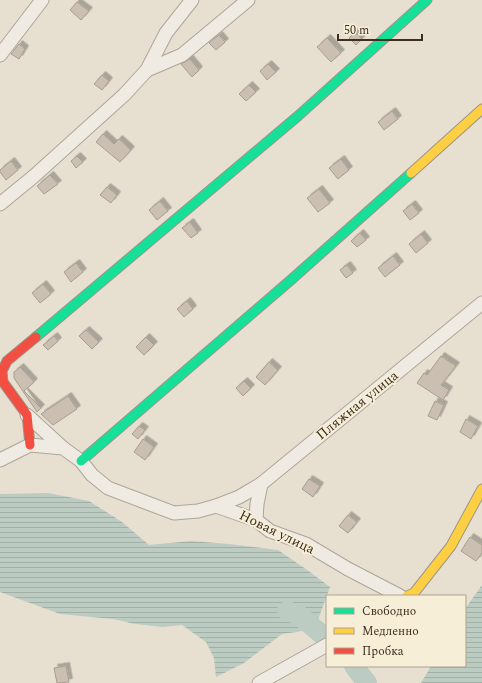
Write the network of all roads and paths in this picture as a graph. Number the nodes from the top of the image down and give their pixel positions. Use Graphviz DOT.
graph roads {
  1 [pos="42,0"];
  2 [pos="192,0"];
  3 [pos="248,0"];
  4 [pos="427,0"];
  5 [pos="0,55"];
  6 [pos="147,70"];
  7 [pos="482,109"];
  8 [pos="0,204"];
  9 [pos="482,303"];
  10 [pos="27,415"];
  11 [pos="30,445"];
  12 [pos="62,448"];
  13 [pos="0,460"];
  14 [pos="81,461"];
  15 [pos="261,484"];
  16 [pos="482,489"];
  17 [pos="216,506"];
  18 [pos="256,520"];
  19 [pos="398,595"];
  20 [pos="409,595"];
  21 [pos="326,646"];
  22 [pos="259,683"];
  1 -- 5 [label="street"];
  2 -- 6 [label="street"];
  3 -- 6 [label="street"];
  4 -- 10 [label="street"];
  6 -- 8 [label="street"];
  7 -- 14 [label="street"];
  9 -- 15 [label="street, Пляжная улица"];
  10 -- 11 [label="street"];
  10 -- 12 [label="street"];
  11 -- 12 [label="street"];
  11 -- 13 [label="street"];
  12 -- 14 [label="street"];
  14 -- 17 [label="street"];
  15 -- 17 [label="street, Пляжная улица"];
  15 -- 18 [label="street"];
  16 -- 20 [label="street"];
  17 -- 18 [label="street, Новая улица"];
  18 -- 19 [label="street, Новая улица"];
  21 -- 22 [label="street"];
}
